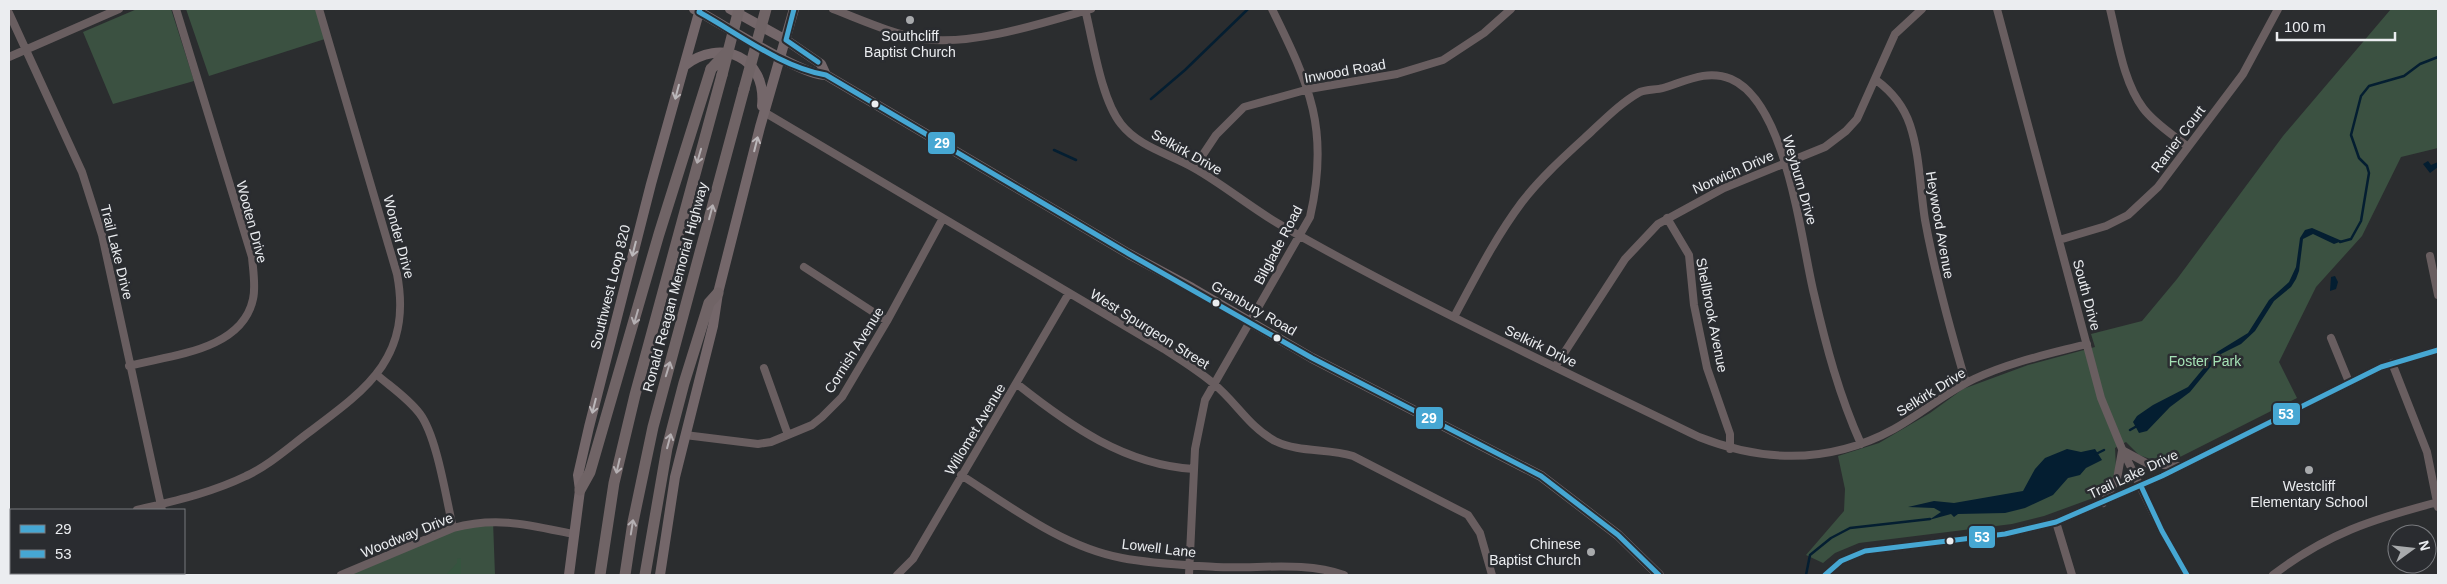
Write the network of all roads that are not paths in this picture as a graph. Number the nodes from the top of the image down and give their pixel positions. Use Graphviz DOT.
graph roads {
  1 [pos="119,9"];
  2 [pos="176,9"];
  3 [pos="319,9"];
  4 [pos="730,9"];
  5 [pos="739,9"];
  6 [pos="766,9"];
  7 [pos="794,9"];
  8 [pos="833,9"];
  9 [pos="1087,9"];
  10 [pos="1272,9"];
  11 [pos="1511,9"];
  12 [pos="1922,9"];
  13 [pos="1997,9"];
  14 [pos="2110,9"];
  15 [pos="2278,9"];
  16 [pos="698,10"];
  17 [pos="9,13"];
  18 [pos="786,40"];
  19 [pos="27,49"];
  20 [pos="728,52"];
  21 [pos="9,57"];
  22 [pos="780,57"];
  23 [pos="684,66"];
  24 [pos="826,75"];
  25 [pos="1876,80"];
  26 [pos="1309,89"];
  27 [pos="764,112"];
  28 [pos="760,127"];
  29 [pos="2187,146"];
  30 [pos="1785,163"];
  31 [pos="1194,168"];
  32 [pos="943,218"];
  33 [pos="1667,218"];
  34 [pos="1300,236"];
  35 [pos="2059,240"];
  36 [pos="2430,256"];
  37 [pos="804,267"];
  38 [pos="718,293"];
  39 [pos="1069,293"];
  40 [pos="2438,295"];
  41 [pos="1454,317"];
  42 [pos="887,321"];
  43 [pos="1250,322"];
  44 [pos="2331,338"];
  45 [pos="2086,344"];
  46 [pos="2438,350"];
  47 [pos="2392,363"];
  48 [pos="129,366"];
  49 [pos="1555,367"];
  50 [pos="764,368"];
  51 [pos="377,375"];
  52 [pos="2349,382"];
  53 [pos="1966,383"];
  54 [pos="1018,384"];
  55 [pos="1214,384"];
  56 [pos="685,435"];
  57 [pos="788,435"];
  58 [pos="1861,444"];
  59 [pos="1730,449"];
  60 [pos="2122,449"];
  61 [pos="2183,465"];
  62 [pos="1194,468"];
  63 [pos="961,475"];
  64 [pos="2141,486"];
  65 [pos="580,490"];
  66 [pos="2438,502"];
  67 [pos="2103,503"];
  68 [pos="161,507"];
  69 [pos="2438,507"];
  70 [pos="145,509"];
  71 [pos="2056,522"];
  72 [pos="453,528"];
  73 [pos="573,534"];
  74 [pos="1191,565"];
  75 [pos="341,575"];
  76 [pos="569,575"];
  77 [pos="600,575"];
  78 [pos="625,575"];
  79 [pos="645,575"];
  80 [pos="660,575"];
  81 [pos="897,575"];
  82 [pos="1189,575"];
  83 [pos="1344,575"];
  84 [pos="1492,575"];
  85 [pos="1659,575"];
  86 [pos="1825,575"];
  87 [pos="2072,575"];
  88 [pos="2187,575"];
  89 [pos="2273,575"];
  1 -- 19 [label="street"];
  2 -- 48 [label="street, Wooten Drive"];
  3 -- 51 [label="street, Wonder Drive"];
  4 -- 18 [label="main road, Granbury Road"];
  5 -- 20 [label="highway, Ronald Reagan Memorial Highway, bridge"];
  78 -- 6 [label="highway, Ronald Reagan Memorial Highway, one-way, bridge"];
  7 -- 18 [label="main road"];
  8 -- 9 [label="street"];
  9 -- 31 [label="street, Selkirk Drive"];
  10 -- 26 [label="street, Bilglade Road"];
  11 -- 26 [label="street, Inwood Road"];
  12 -- 25 [label="street, Norwich Drive"];
  13 -- 35 [label="street, South Drive"];
  14 -- 29 [label="street"];
  15 -- 29 [label="street, Ranier Court"];
  16 -- 22 [label="main road, Granbury Road"];
  16 -- 23 [label="main road, Southwest Loop 820"];
  17 -- 19 [label="street, Trail Lake Drive"];
  18 -- 22 [label="main road"];
  18 -- 24 [label="main road, Granbury Road"];
  19 -- 21 [label="street"];
  19 -- 48 [label="street, Trail Lake Drive"];
  20 -- 65 [label="highway, one-way, bridge"];
  20 -- 77 [label="highway, Ronald Reagan Memorial Highway, one-way, bridge"];
  22 -- 24 [label="main road, Granbury Road"];
  22 -- 27 [label="main road"];
  23 -- 28 [label="main road"];
  23 -- 65 [label="main road, Southwest Loop 820, one-way"];
  24 -- 43 [label="main road, Granbury Road"];
  25 -- 30 [label="street, Norwich Drive"];
  25 -- 53 [label="street, Heywood Avenue"];
  26 -- 31 [label="street, Inwood Road"];
  26 -- 34 [label="street, Bilglade Road"];
  27 -- 28 [label="main road"];
  27 -- 32 [label="street, West Spurgeon Street"];
  38 -- 28 [label="main road, one-way"];
  29 -- 35 [label="street, Ranier Court"];
  30 -- 33 [label="street, Norwich Drive"];
  30 -- 41 [label="street, Weyburn Drive"];
  30 -- 58 [label="street, Weyburn Drive"];
  31 -- 34 [label="street, Selkirk Drive"];
  32 -- 39 [label="street, West Spurgeon Street"];
  32 -- 42 [label="street, Cornish Avenue"];
  33 -- 49 [label="street, Norwich Drive"];
  33 -- 59 [label="street, Shellbrook Avenue"];
  34 -- 41 [label="street, Selkirk Drive"];
  34 -- 43 [label="street, Bilglade Road"];
  35 -- 45 [label="street, South Drive"];
  36 -- 40 [label="street"];
  37 -- 42 [label="street"];
  38 -- 56 [label="main road"];
  79 -- 38 [label="highway, one-way"];
  39 -- 54 [label="street, Willomet Avenue"];
  39 -- 55 [label="street, West Spurgeon Street"];
  41 -- 49 [label="street, Selkirk Drive"];
  42 -- 57 [label="street, Cornish Avenue"];
  43 -- 55 [label="street, Bilglade Road"];
  43 -- 85 [label="main road, Granbury Road"];
  44 -- 52 [label="street"];
  45 -- 53 [label="street, Selkirk Drive"];
  45 -- 60 [label="street, South Drive"];
  46 -- 47 [label="street, Trail Lake Drive"];
  47 -- 52 [label="street, Trail Lake Drive"];
  47 -- 66 [label="street"];
  48 -- 68 [label="street, Trail Lake Drive"];
  49 -- 59 [label="street, Selkirk Drive"];
  50 -- 57 [label="street"];
  51 -- 68 [label="street, Wonder Drive"];
  51 -- 72 [label="street"];
  52 -- 61 [label="street, Trail Lake Drive"];
  53 -- 58 [label="street, Selkirk Drive"];
  54 -- 62 [label="street"];
  54 -- 63 [label="street, Willomet Avenue"];
  55 -- 62 [label="street, Bilglade Road"];
  55 -- 84 [label="street, West Spurgeon Street"];
  56 -- 57 [label="street, Cornish Avenue"];
  56 -- 80 [label="main road"];
  58 -- 59 [label="street, Selkirk Drive"];
  60 -- 61 [label="street"];
  60 -- 64 [label="street, South Drive"];
  60 -- 67 [label="street"];
  61 -- 64 [label="street, Trail Lake Drive"];
  62 -- 74 [label="street, Bilglade Road"];
  63 -- 74 [label="street, Lowell Lane"];
  63 -- 81 [label="street, Willomet Avenue"];
  64 -- 67 [label="street, Trail Lake Drive"];
  64 -- 88 [label="street, South Drive"];
  65 -- 73 [label="main road, Southwest Loop 820"];
  66 -- 69 [label="street"];
  66 -- 89 [label="street"];
  67 -- 71 [label="street, Trail Lake Drive"];
  68 -- 70 [label="street, Wonder Drive"];
  71 -- 86 [label="street, Trail Lake Drive"];
  71 -- 87 [label="street"];
  72 -- 73 [label="street, Woodway Drive"];
  72 -- 75 [label="street, Woodway Drive"];
  73 -- 76 [label="main road, Southwest Loop 820"];
  74 -- 82 [label="street, Bilglade Road"];
  74 -- 83 [label="street, Lowell Lane"];
}
